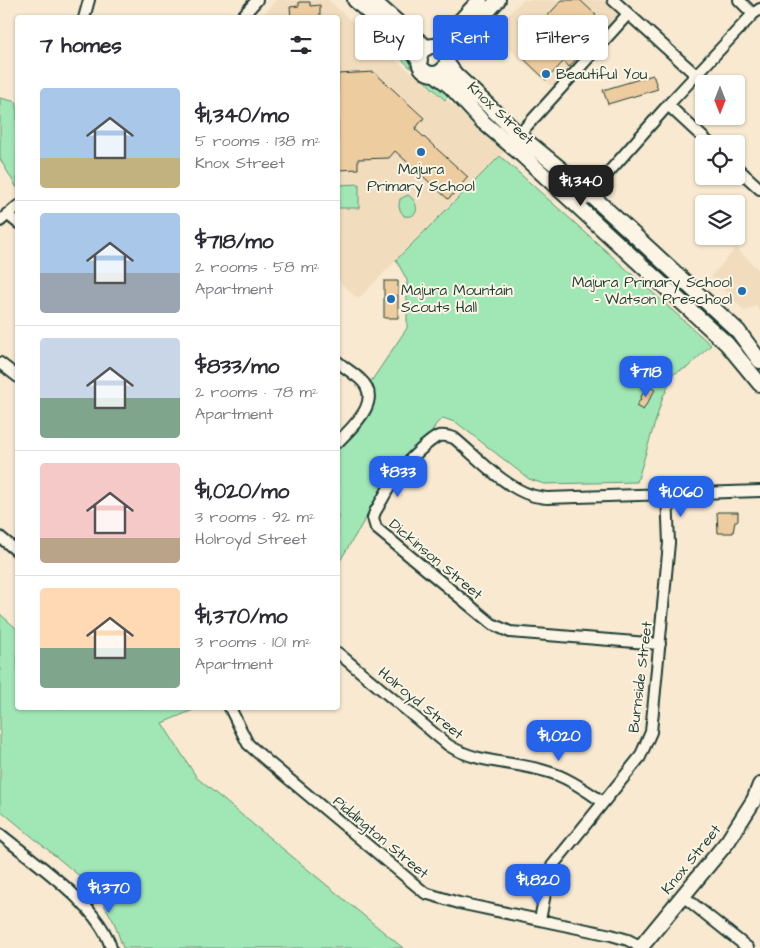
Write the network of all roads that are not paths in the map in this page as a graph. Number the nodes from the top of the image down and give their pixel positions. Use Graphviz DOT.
graph roads {
  1 [pos="89,0"];
  2 [pos="257,0"];
  3 [pos="355,0"];
  4 [pos="372,0"];
  5 [pos="480,0"];
  6 [pos="498,0"];
  7 [pos="613,0"];
  8 [pos="739,0"];
  9 [pos="757,11"];
  10 [pos="628,14"];
  11 [pos="85,15"];
  12 [pos="244,15"];
  13 [pos="466,15"];
  14 [pos="485,15"];
  15 [pos="433,52"];
  16 [pos="433,54"];
  17 [pos="433,59"];
  18 [pos="438,60"];
  19 [pos="441,60"];
  20 [pos="435,74"];
  21 [pos="696,75"];
  22 [pos="695,76"];
  23 [pos="668,106"];
  24 [pos="700,135"];
  25 [pos="515,140"];
  26 [pos="745,175"];
  27 [pos="760,188"];
  28 [pos="589,194"];
  29 [pos="578,207"];
  30 [pos="15,208"];
  31 [pos="3,217"];
  32 [pos="15,221"];
  33 [pos="760,361"];
  34 [pos="0,363"];
  35 [pos="340,364"];
  36 [pos="15,376"];
  37 [pos="760,384"];
  38 [pos="340,440"];
  39 [pos="760,491"];
  40 [pos="667,494"];
  41 [pos="0,537"];
  42 [pos="15,550"];
  43 [pos="660,644"];
  44 [pos="340,655"];
  45 [pos="231,710"];
  46 [pos="760,785"];
  47 [pos="603,802"];
  48 [pos="757,802"];
  49 [pos="0,834"];
  50 [pos="683,896"];
  51 [pos="540,920"];
  52 [pos="111,948"];
  53 [pos="640,948"];
  54 [pos="748,948"];
  1 -- 11 [label="street"];
  2 -- 12 [label="street"];
  3 -- 16 [label="street, Knox Street"];
  4 -- 15 [label="street, Knox Street"];
  5 -- 13 [label="street"];
  6 -- 14 [label="street"];
  7 -- 10 [label="street"];
  8 -- 9 [label="street"];
  9 -- 21 [label="street"];
  10 -- 21 [label="street"];
  10 -- 25 [label="street"];
  17 -- 20 [label="street, Knox Street"];
  18 -- 20 [label="street"];
  19 -- 25 [label="street, Knox Street"];
  20 -- 25 [label="street, Knox Street"];
  22 -- 23 [label="street"];
  23 -- 24 [label="street"];
  23 -- 28 [label="street"];
  25 -- 28 [label="street, Knox Street"];
  25 -- 29 [label="street, Knox Street"];
  26 -- 27 [label="street"];
  28 -- 29 [label="street"];
  28 -- 33 [label="street, Knox Street"];
  29 -- 37 [label="street, Knox Street"];
  30 -- 31 [label="street"];
  31 -- 32 [label="street"];
  34 -- 36 [label="street"];
  35 -- 38 [label="street"];
  39 -- 40 [label="street, Dickinson Street"];
  40 -- 43 [label="street, Burnside Street"];
  40 -- 43 [label="street, Dickinson Street"];
  41 -- 42 [label="street"];
  43 -- 47 [label="street, Burnside Street"];
  44 -- 47 [label="street, Holroyd Street"];
  45 -- 51 [label="street, Piddington Street"];
  46 -- 48 [label="street, Knox Street"];
  47 -- 51 [label="street, Burnside Street"];
  48 -- 50 [label="street, Knox Street"];
  49 -- 52 [label="street"];
  50 -- 53 [label="street, Knox Street"];
  50 -- 54 [label="street"];
  51 -- 53 [label="street, Piddington Street"];
}
